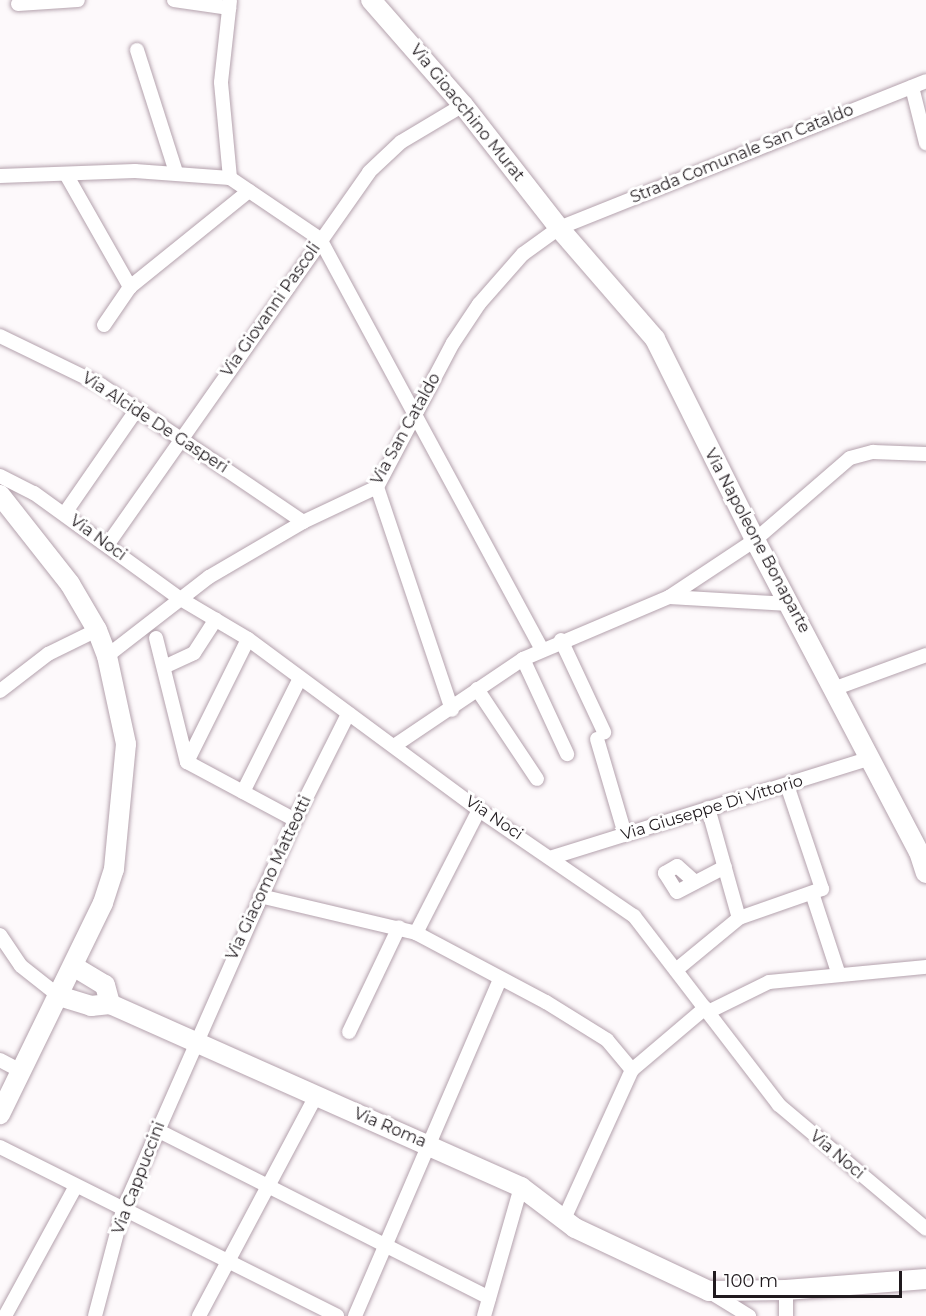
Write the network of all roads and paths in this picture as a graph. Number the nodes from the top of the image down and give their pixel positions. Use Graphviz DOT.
graph roads {
  1 [pos="78,0"];
  2 [pos="174,0"];
  3 [pos="371,0"];
  4 [pos="18,4"];
  5 [pos="229,4"];
  6 [pos="137,50"];
  7 [pos="926,81"];
  8 [pos="912,87"];
  9 [pos="463,105"];
  10 [pos="926,143"];
  11 [pos="176,172"];
  12 [pos="0,176"];
  13 [pos="67,176"];
  14 [pos="230,178"];
  15 [pos="249,191"];
  16 [pos="559,228"];
  17 [pos="320,239"];
  18 [pos="130,287"];
  19 [pos="104,325"];
  20 [pos="0,336"];
  21 [pos="137,409"];
  22 [pos="416,412"];
  23 [pos="182,439"];
  24 [pos="926,454"];
  25 [pos="0,476"];
  26 [pos="377,487"];
  27 [pos="0,495"];
  28 [pos="65,513"];
  29 [pos="303,522"];
  30 [pos="755,540"];
  31 [pos="108,544"];
  32 [pos="669,597"];
  33 [pos="179,598"];
  34 [pos="789,604"];
  35 [pos="216,619"];
  36 [pos="97,630"];
  37 [pos="156,638"];
  38 [pos="248,639"];
  39 [pos="561,640"];
  40 [pos="542,649"];
  41 [pos="926,655"];
  42 [pos="107,656"];
  43 [pos="523,659"];
  44 [pos="164,667"];
  45 [pos="300,678"];
  46 [pos="836,688"];
  47 [pos="477,689"];
  48 [pos="0,691"];
  49 [pos="452,710"];
  50 [pos="348,714"];
  51 [pos="394,746"];
  52 [pos="567,754"];
  53 [pos="871,758"];
  54 [pos="188,762"];
  55 [pos="537,779"];
  56 [pos="787,786"];
  57 [pos="243,792"];
  58 [pos="708,808"];
  59 [pos="479,810"];
  60 [pos="295,820"];
  61 [pos="625,834"];
  62 [pos="553,857"];
  63 [pos="725,867"];
  64 [pos="926,873"];
  65 [pos="695,882"];
  66 [pos="817,891"];
  67 [pos="261,896"];
  68 [pos="739,918"];
  69 [pos="399,927"];
  70 [pos="416,933"];
  71 [pos="0,935"];
  72 [pos="73,966"];
  73 [pos="926,967"];
  74 [pos="675,969"];
  75 [pos="839,975"];
  76 [pos="500,978"];
  77 [pos="59,996"];
  78 [pos="110,1004"];
  79 [pos="706,1010"];
  80 [pos="349,1032"];
  81 [pos="194,1044"];
  82 [pos="0,1060"];
  83 [pos="632,1070"];
  84 [pos="21,1071"];
  85 [pos="316,1096"];
  86 [pos="0,1114"];
  87 [pos="157,1130"];
  88 [pos="426,1144"];
  89 [pos="0,1147"];
  90 [pos="76,1186"];
  91 [pos="268,1187"];
  92 [pos="521,1187"];
  93 [pos="123,1210"];
  94 [pos="564,1219"];
  95 [pos="926,1230"];
  96 [pos="384,1247"];
  97 [pos="229,1262"];
  98 [pos="926,1279"];
  99 [pos="786,1290"];
  100 [pos="709,1291"];
  101 [pos="489,1298"];
  102 [pos="5,1316"];
  103 [pos="95,1316"];
  104 [pos="199,1316"];
  105 [pos="337,1316"];
  106 [pos="356,1316"];
  107 [pos="484,1316"];
  108 [pos="749,1316"];
  109 [pos="786,1316"];
  1 -- 4 [label="street"];
  2 -- 5 [label="street"];
  3 -- 9 [label="street, Via Gioacchino Murat"];
  5 -- 14 [label="street"];
  6 -- 11 [label="street"];
  7 -- 8 [label="street, Strada Comunale San Cataldo"];
  8 -- 10 [label="street"];
  8 -- 16 [label="street, Strada Comunale San Cataldo"];
  9 -- 16 [label="street, Via Gioacchino Murat"];
  9 -- 17 [label="street, Via Giovanni Pascoli"];
  11 -- 13 [label="street"];
  11 -- 14 [label="street"];
  12 -- 13 [label="street"];
  13 -- 18 [label="street"];
  14 -- 15 [label="street"];
  15 -- 17 [label="street"];
  15 -- 18 [label="street"];
  16 -- 22 [label="street, Via San Cataldo"];
  16 -- 30 [label="street, Via Napoleone Bonaparte"];
  17 -- 22 [label="street"];
  17 -- 23 [label="street, Via Giovanni Pascoli"];
  18 -- 19 [label="street"];
  20 -- 21 [label="street, Via Alcide De Gasperi"];
  21 -- 23 [label="street, Via Alcide De Gasperi"];
  21 -- 28 [label="street"];
  22 -- 26 [label="street, Via San Cataldo"];
  22 -- 40 [label="street"];
  23 -- 29 [label="street, Via Alcide De Gasperi"];
  23 -- 31 [label="street, Via Giovanni Pascoli"];
  24 -- 30 [label="street"];
  25 -- 28 [label="street, Via Noci"];
  26 -- 29 [label="street, Via San Cataldo"];
  26 -- 49 [label="street"];
  27 -- 36 [label="street"];
  28 -- 31 [label="street, Via Noci"];
  29 -- 33 [label="street, Via San Cataldo"];
  30 -- 32 [label="street"];
  30 -- 34 [label="street, Via Napoleone Bonaparte"];
  31 -- 33 [label="street, Via Noci"];
  32 -- 34 [label="street"];
  32 -- 39 [label="street"];
  33 -- 35 [label="street, Via Noci"];
  33 -- 42 [label="street, Via San Cataldo"];
  34 -- 46 [label="street, Via Napoleone Bonaparte"];
  35 -- 38 [label="street, Via Noci"];
  35 -- 44 [label="street"];
  36 -- 42 [label="street"];
  36 -- 48 [label="street"];
  37 -- 44 [label="street"];
  38 -- 45 [label="street, Via Noci"];
  38 -- 54 [label="street"];
  39 -- 40 [label="street"];
  39 -- 61 [label="street"];
  40 -- 43 [label="street"];
  41 -- 46 [label="street"];
  42 -- 72 [label="street"];
  43 -- 47 [label="street"];
  43 -- 52 [label="street"];
  44 -- 54 [label="street"];
  45 -- 50 [label="street, Via Noci"];
  45 -- 57 [label="street"];
  46 -- 53 [label="street, Via Napoleone Bonaparte"];
  47 -- 49 [label="street"];
  47 -- 55 [label="street"];
  49 -- 51 [label="street"];
  50 -- 51 [label="street, Via Noci"];
  50 -- 60 [label="street, Via Giacomo Matteotti"];
  51 -- 59 [label="street, Via Noci"];
  53 -- 56 [label="street, Via Giuseppe Di Vittorio"];
  53 -- 64 [label="street, Via Napoleone Bonaparte"];
  54 -- 57 [label="street"];
  56 -- 58 [label="street, Via Giuseppe Di Vittorio"];
  56 -- 66 [label="street"];
  57 -- 60 [label="street"];
  58 -- 61 [label="street, Via Giuseppe Di Vittorio"];
  58 -- 63 [label="street"];
  59 -- 62 [label="street, Via Noci"];
  59 -- 70 [label="street"];
  60 -- 67 [label="street, Via Giacomo Matteotti"];
  61 -- 62 [label="street, Via Giuseppe Di Vittorio"];
  62 -- 74 [label="street, Via Noci"];
  63 -- 65 [label="street"];
  63 -- 68 [label="street"];
  66 -- 68 [label="street"];
  66 -- 75 [label="street"];
  67 -- 69 [label="street"];
  67 -- 81 [label="street, Via Giacomo Matteotti"];
  68 -- 74 [label="street"];
  69 -- 70 [label="street"];
  69 -- 80 [label="street"];
  70 -- 76 [label="street"];
  71 -- 77 [label="street"];
  72 -- 77 [label="street"];
  72 -- 78 [label="street"];
  73 -- 75 [label="street"];
  74 -- 79 [label="street, Via Noci"];
  75 -- 79 [label="street"];
  76 -- 83 [label="street"];
  76 -- 88 [label="street"];
  77 -- 78 [label="street, Via Roma"];
  77 -- 84 [label="street"];
  78 -- 81 [label="street, Via Roma"];
  79 -- 83 [label="street"];
  79 -- 95 [label="street, Via Noci"];
  81 -- 85 [label="street, Via Roma"];
  81 -- 87 [label="street, Via Cappuccini"];
  82 -- 84 [label="street"];
  83 -- 94 [label="street"];
  84 -- 86 [label="street"];
  85 -- 88 [label="street, Via Roma"];
  85 -- 91 [label="street"];
  87 -- 91 [label="street"];
  87 -- 93 [label="street, Via Cappuccini"];
  88 -- 92 [label="street, Via Roma"];
  88 -- 96 [label="street"];
  89 -- 90 [label="street"];
  90 -- 93 [label="street"];
  90 -- 102 [label="street"];
  91 -- 96 [label="street"];
  91 -- 97 [label="street"];
  92 -- 94 [label="street, Via Roma"];
  92 -- 101 [label="street"];
  93 -- 97 [label="street"];
  93 -- 103 [label="street, Via Cappuccini"];
  94 -- 100 [label="street, Via Roma"];
  96 -- 101 [label="street"];
  96 -- 106 [label="street"];
  97 -- 104 [label="street"];
  97 -- 105 [label="street"];
  98 -- 99 [label="street"];
  99 -- 100 [label="street"];
  99 -- 109 [label="street"];
  100 -- 108 [label="street"];
  101 -- 107 [label="street"];
}
